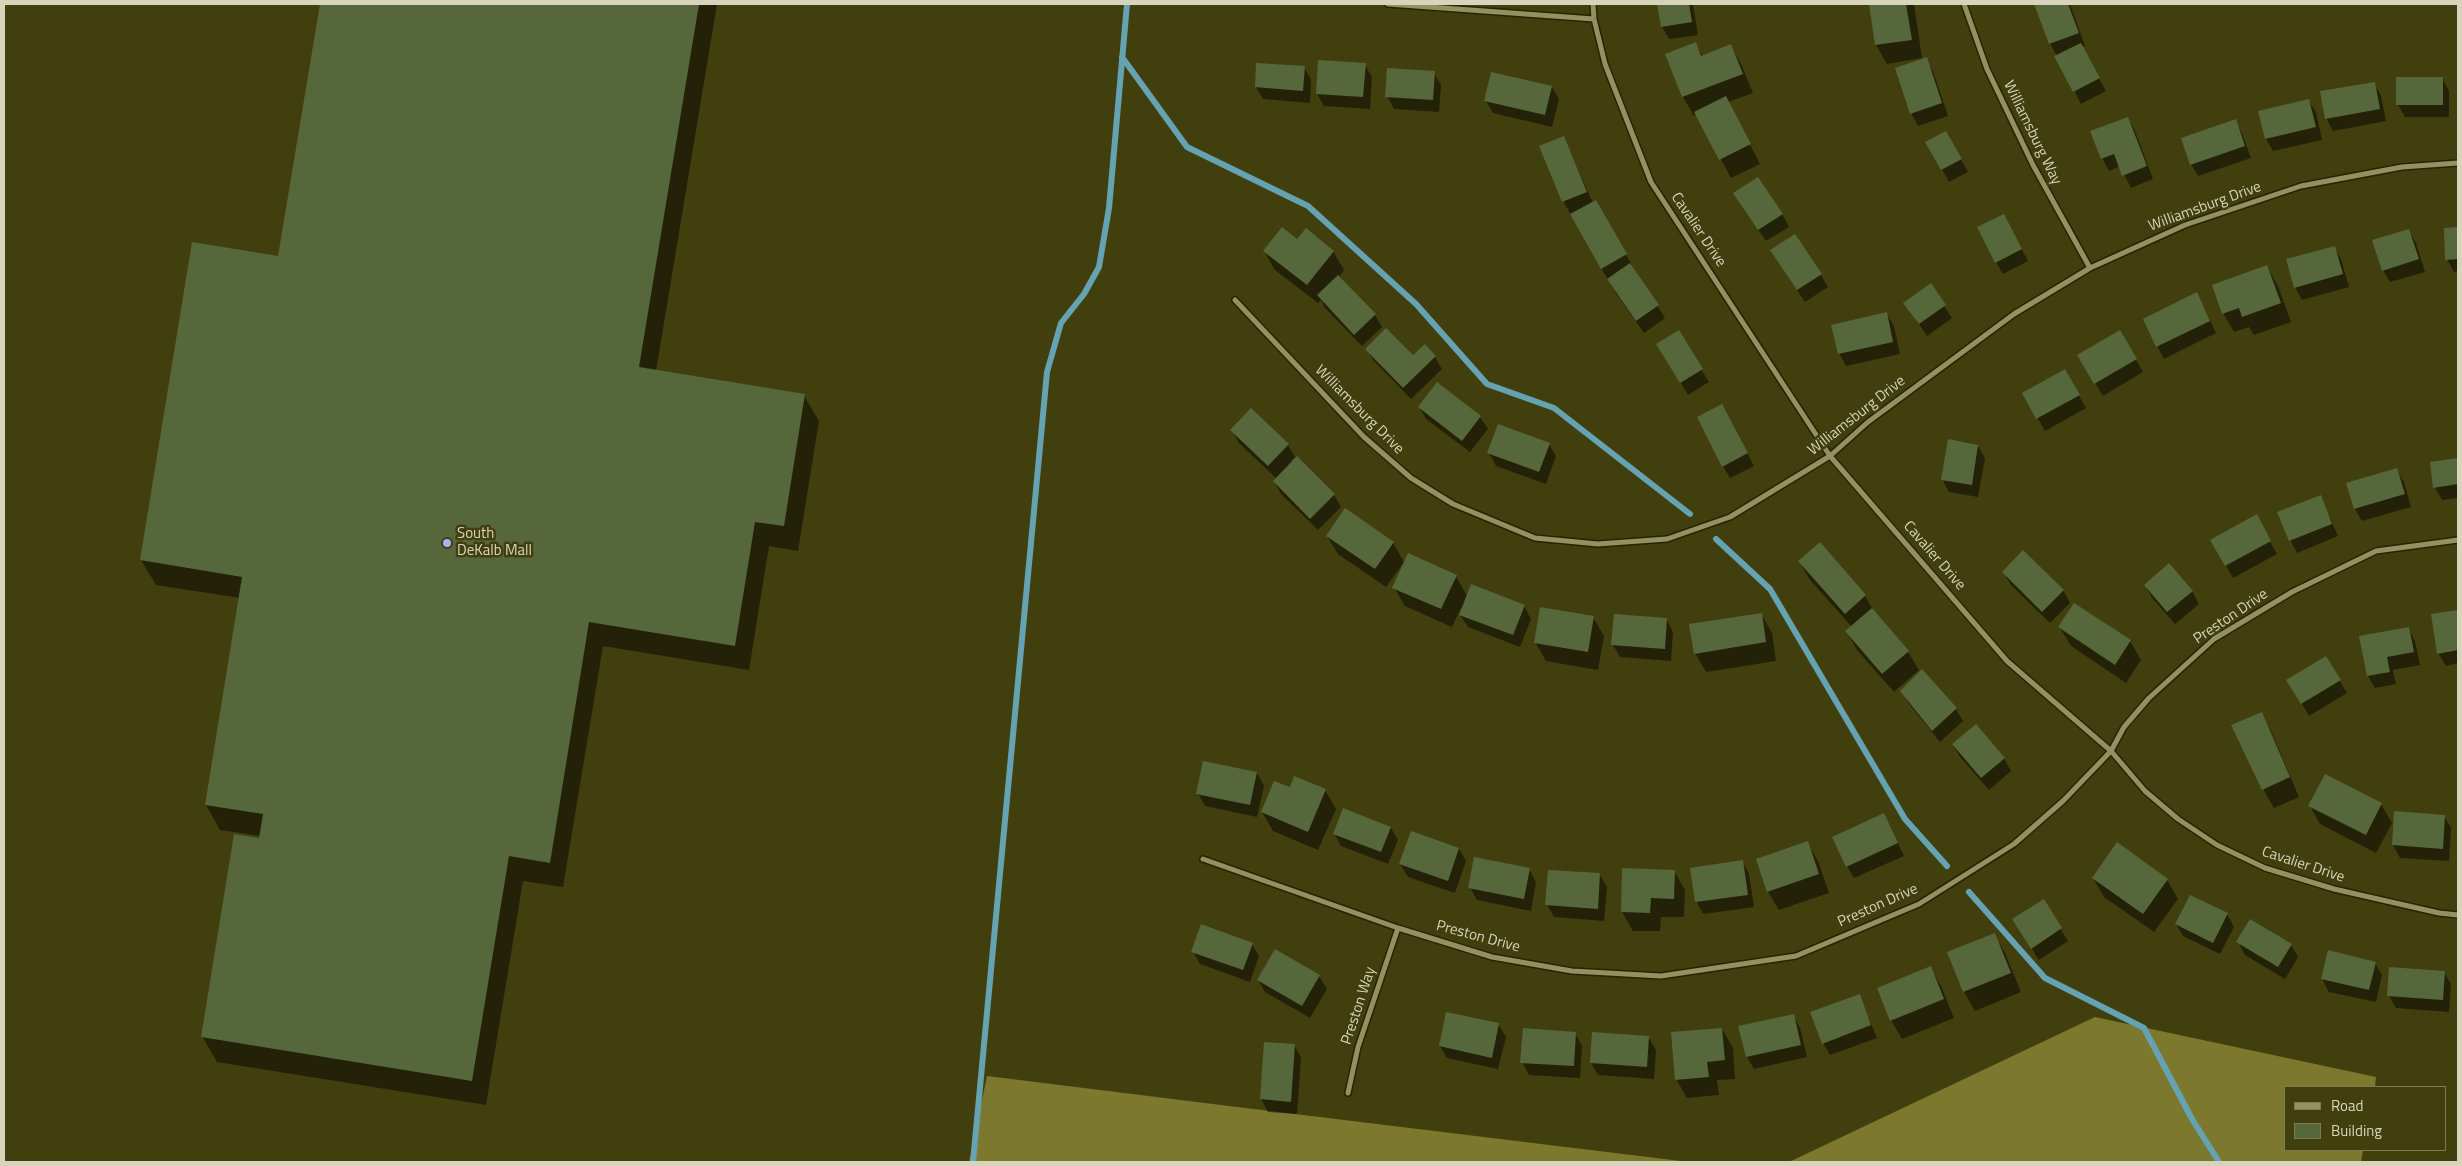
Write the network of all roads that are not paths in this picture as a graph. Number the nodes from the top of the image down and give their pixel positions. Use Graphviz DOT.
graph roads {
  1 [pos="1388,4"];
  2 [pos="1593,4"];
  3 [pos="1964,4"];
  4 [pos="1594,19"];
  5 [pos="2458,163"];
  6 [pos="2090,268"];
  7 [pos="1235,300"];
  8 [pos="1830,456"];
  9 [pos="2458,540"];
  10 [pos="2111,751"];
  11 [pos="1203,859"];
  12 [pos="2458,915"];
  13 [pos="1398,928"];
  14 [pos="1348,1093"];
  1 -- 4 [label="street"];
  2 -- 4 [label="street, Cavalier Drive"];
  3 -- 6 [label="street, Williamsburg Way"];
  4 -- 8 [label="street, Cavalier Drive"];
  5 -- 6 [label="street, Williamsburg Drive"];
  6 -- 8 [label="street, Williamsburg Drive"];
  7 -- 8 [label="street, Williamsburg Drive"];
  8 -- 10 [label="street, Cavalier Drive"];
  9 -- 10 [label="street, Preston Drive"];
  10 -- 12 [label="street, Cavalier Drive"];
  10 -- 13 [label="street, Preston Drive"];
  11 -- 13 [label="street, Preston Drive"];
  13 -- 14 [label="street, Preston Way"];
}
